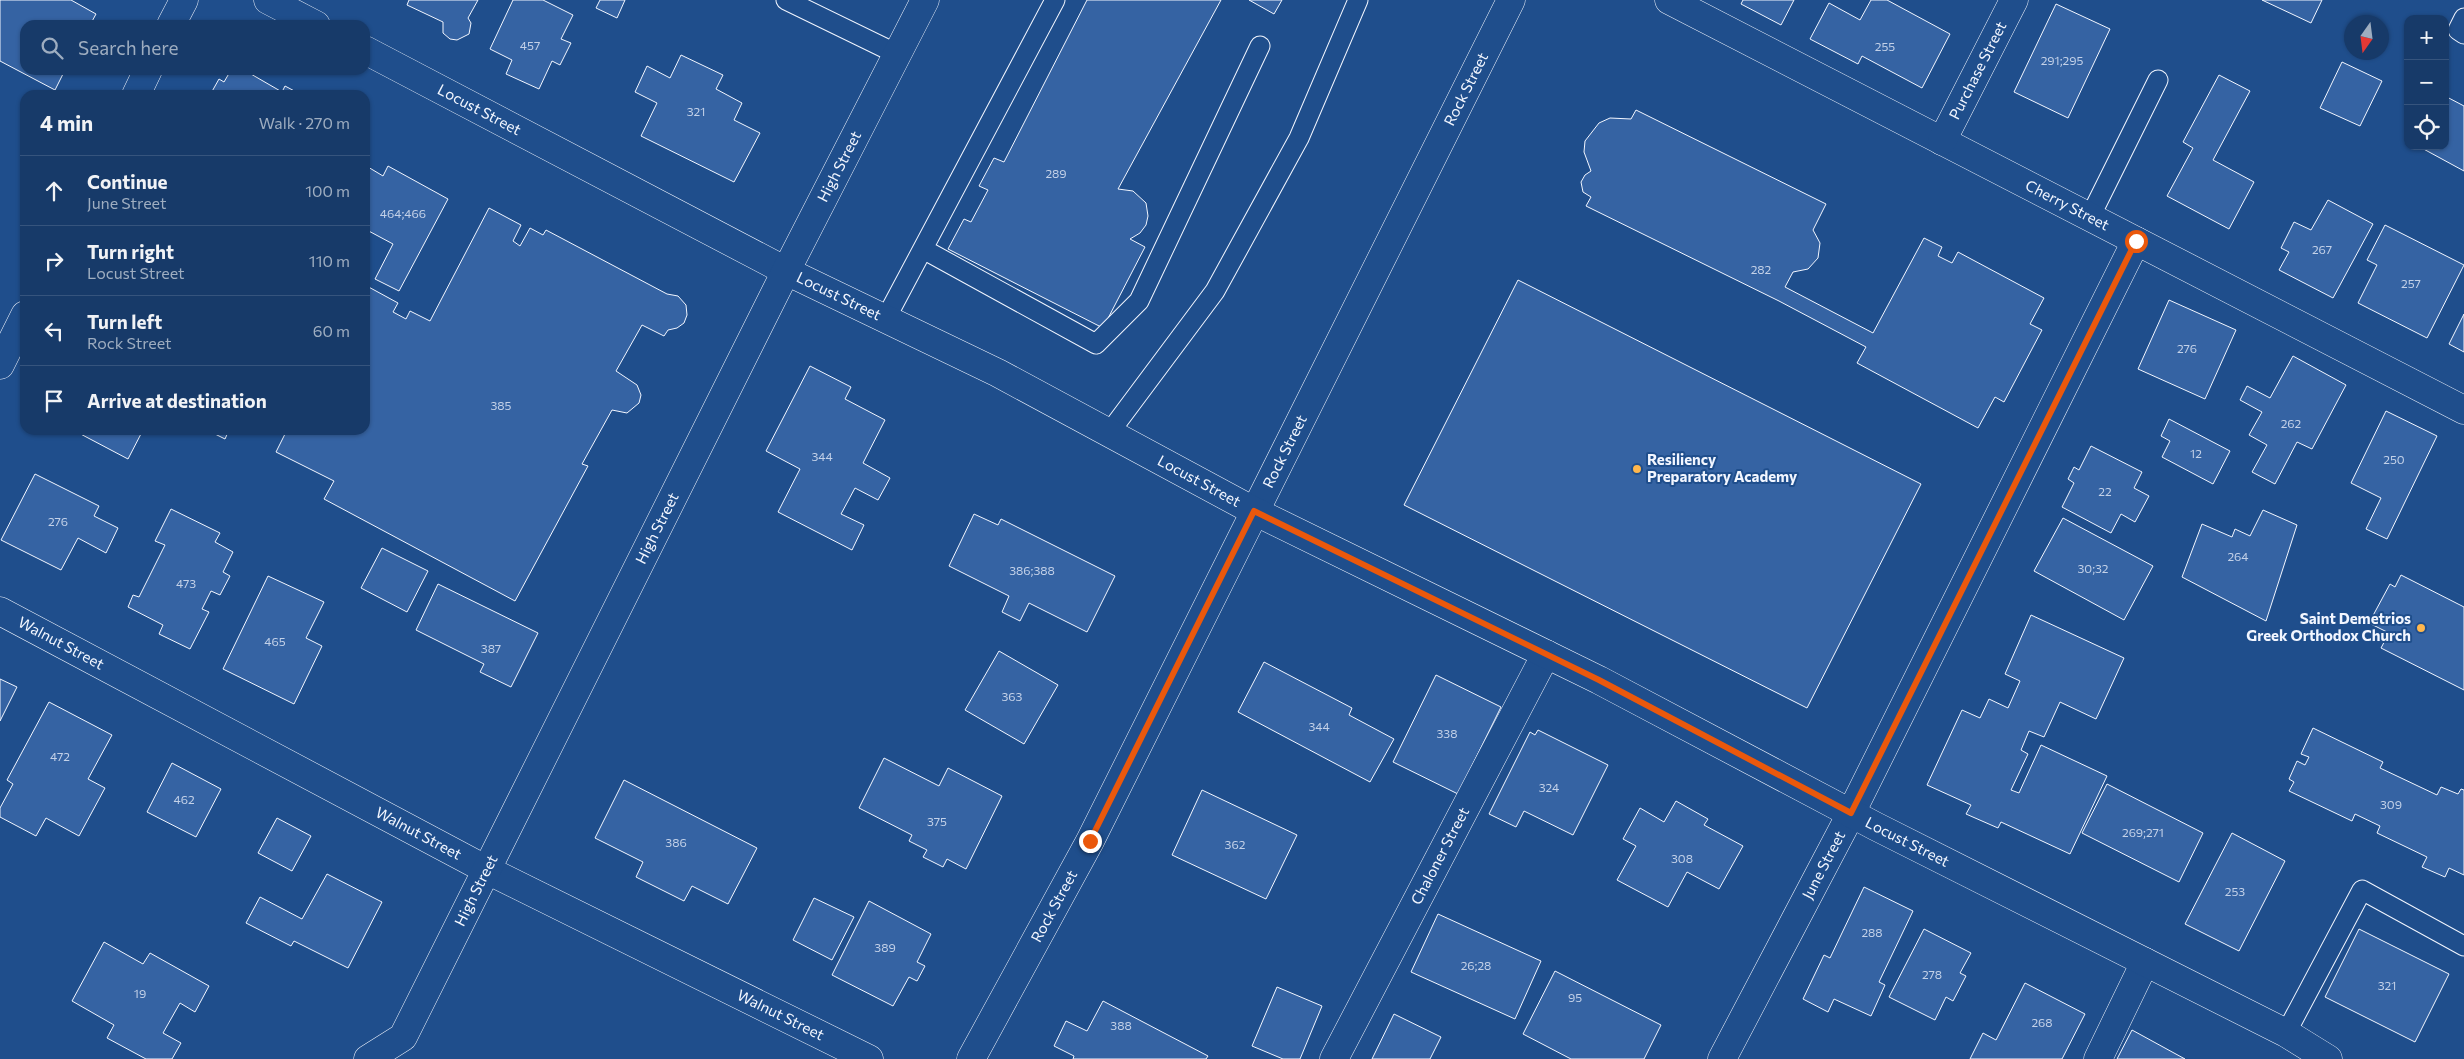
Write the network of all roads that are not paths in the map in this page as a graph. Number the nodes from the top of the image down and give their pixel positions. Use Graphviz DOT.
graph roads {
  1 [pos="184,0"];
  2 [pos="268,0"];
  3 [pos="786,0"];
  4 [pos="925,0"];
  5 [pos="1055,0"];
  6 [pos="1358,0"];
  7 [pos="1511,0"];
  8 [pos="1669,0"];
  9 [pos="2014,0"];
  10 [pos="2464,18"];
  11 [pos="174,20"];
  12 [pos="306,20"];
  13 [pos="2464,34"];
  14 [pos="1260,46"];
  15 [pos="370,53"];
  16 [pos="897,54"];
  17 [pos="146,75"];
  18 [pos="2158,80"];
  19 [pos="138,90"];
  20 [pos="1942,141"];
  21 [pos="2090,217"];
  22 [pos="2136,241"];
  23 [pos="923,249"];
  24 [pos="786,271"];
  25 [pos="886,320"];
  26 [pos="20,325"];
  27 [pos="0,365"];
  28 [pos="2464,410"];
  29 [pos="1109,433"];
  30 [pos="1254,511"];
  31 [pos="0,611"];
  32 [pos="1546,654"];
  33 [pos="1851,813"];
  34 [pos="487,870"];
  35 [pos="2464,946"];
  36 [pos="2145,962"];
  37 [pos="2286,1033"];
  38 [pos="397,1048"];
  39 [pos="368,1059"];
  40 [pos="869,1059"];
  41 [pos="971,1059"];
  42 [pos="1334,1059"];
  43 [pos="1722,1059"];
  44 [pos="2098,1059"];
  45 [pos="2328,1059"];
  1 -- 11 [label="street"];
  2 -- 12 [label="street"];
  3 -- 16 [label="lane"];
  4 -- 16 [label="street, High Street"];
  5 -- 23 [label="lane"];
  6 -- 29 [label="lane"];
  7 -- 30 [label="street, Rock Street"];
  8 -- 20 [label="street, Cherry Street"];
  9 -- 20 [label="street, Purchase Street"];
  10 -- 13 [label="lane"];
  14 -- 23 [label="lane"];
  15 -- 24 [label="street, Locust Street"];
  16 -- 24 [label="street, High Street"];
  17 -- 19 [label="street"];
  18 -- 21 [label="lane"];
  20 -- 21 [label="street, Cherry Street"];
  21 -- 22 [label="street, Cherry Street"];
  22 -- 28 [label="street, Cherry Street"];
  22 -- 33 [label="street, June Street"];
  23 -- 25 [label="lane"];
  24 -- 25 [label="street, Locust Street"];
  24 -- 34 [label="street, High Street"];
  25 -- 29 [label="street, Locust Street"];
  26 -- 27 [label="street"];
  29 -- 30 [label="street, Locust Street"];
  30 -- 32 [label="street, Locust Street"];
  30 -- 41 [label="street, Rock Street"];
  31 -- 34 [label="street, Walnut Street"];
  32 -- 33 [label="street, Locust Street"];
  32 -- 42 [label="street, Chaloner Street"];
  33 -- 36 [label="street, Locust Street"];
  33 -- 43 [label="street, June Street"];
  34 -- 38 [label="street, High Street"];
  34 -- 40 [label="street, Walnut Street"];
  35 -- 37 [label="lane"];
  36 -- 37 [label="street, Locust Street"];
  36 -- 44 [label="street"];
  37 -- 45 [label="street, Locust Street"];
  38 -- 39 [label="street"];
}
